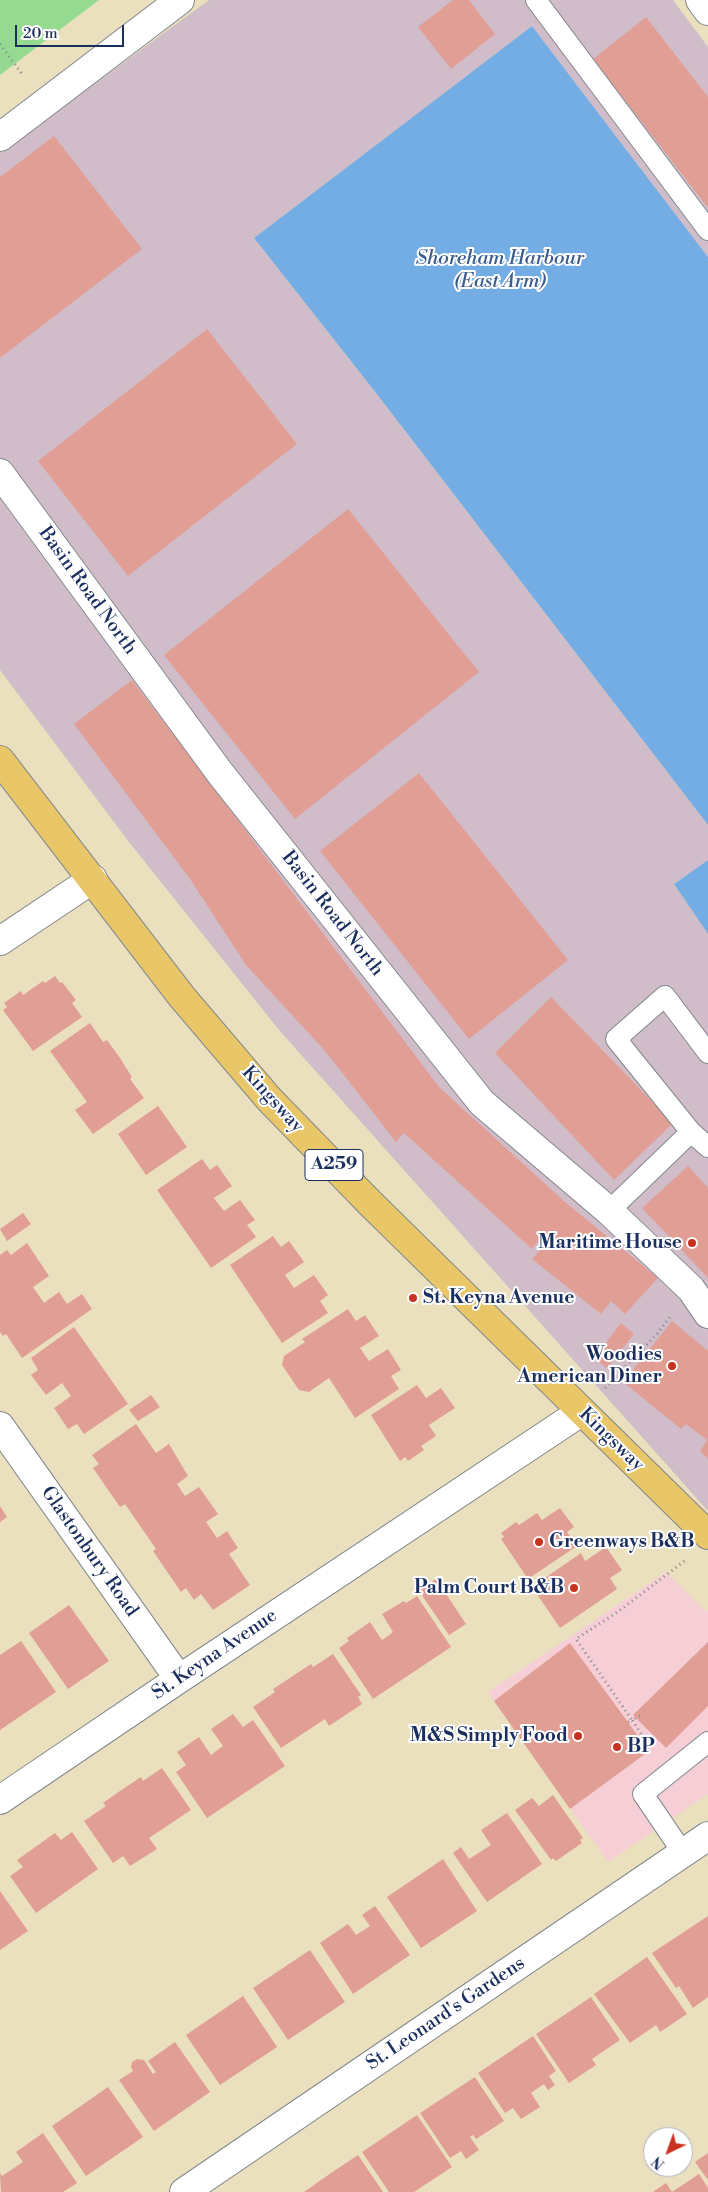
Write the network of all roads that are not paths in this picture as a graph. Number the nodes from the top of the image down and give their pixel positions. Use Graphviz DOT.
graph roads {
  1 [pos="180,0"];
  2 [pos="536,0"];
  3 [pos="700,0"];
  4 [pos="708,11"];
  5 [pos="0,137"];
  6 [pos="708,230"];
  7 [pos="0,473"];
  8 [pos="0,760"];
  9 [pos="93,879"];
  10 [pos="0,941"];
  11 [pos="708,1053"];
  12 [pos="691,1132"];
  13 [pos="708,1147"];
  14 [pos="609,1210"];
  15 [pos="708,1314"];
  16 [pos="581,1412"];
  17 [pos="0,1426"];
  18 [pos="708,1535"];
  19 [pos="179,1679"];
  20 [pos="708,1742"];
  21 [pos="0,1800"];
  22 [pos="708,1836"];
  23 [pos="683,1853"];
  24 [pos="184,2192"];
  1 -- 5 [label="street"];
  2 -- 6 [label="lane"];
  3 -- 4 [label="street"];
  7 -- 14 [label="street, Basin Road North"];
  8 -- 9 [label="main road, Kingsway / A259"];
  9 -- 10 [label="street"];
  9 -- 16 [label="main road, Kingsway / A259"];
  11 -- 12 [label="lane"];
  12 -- 13 [label="lane"];
  12 -- 14 [label="lane"];
  14 -- 15 [label="street, Basin Road North"];
  16 -- 18 [label="main road, Kingsway / A259"];
  16 -- 19 [label="street, St. Keyna Avenue"];
  17 -- 19 [label="street, Glastonbury Road"];
  19 -- 21 [label="street, St. Keyna Avenue"];
  20 -- 23 [label="lane"];
  22 -- 23 [label="street, St. Leonard's Gardens"];
  23 -- 24 [label="street, St. Leonard's Gardens"];
}
